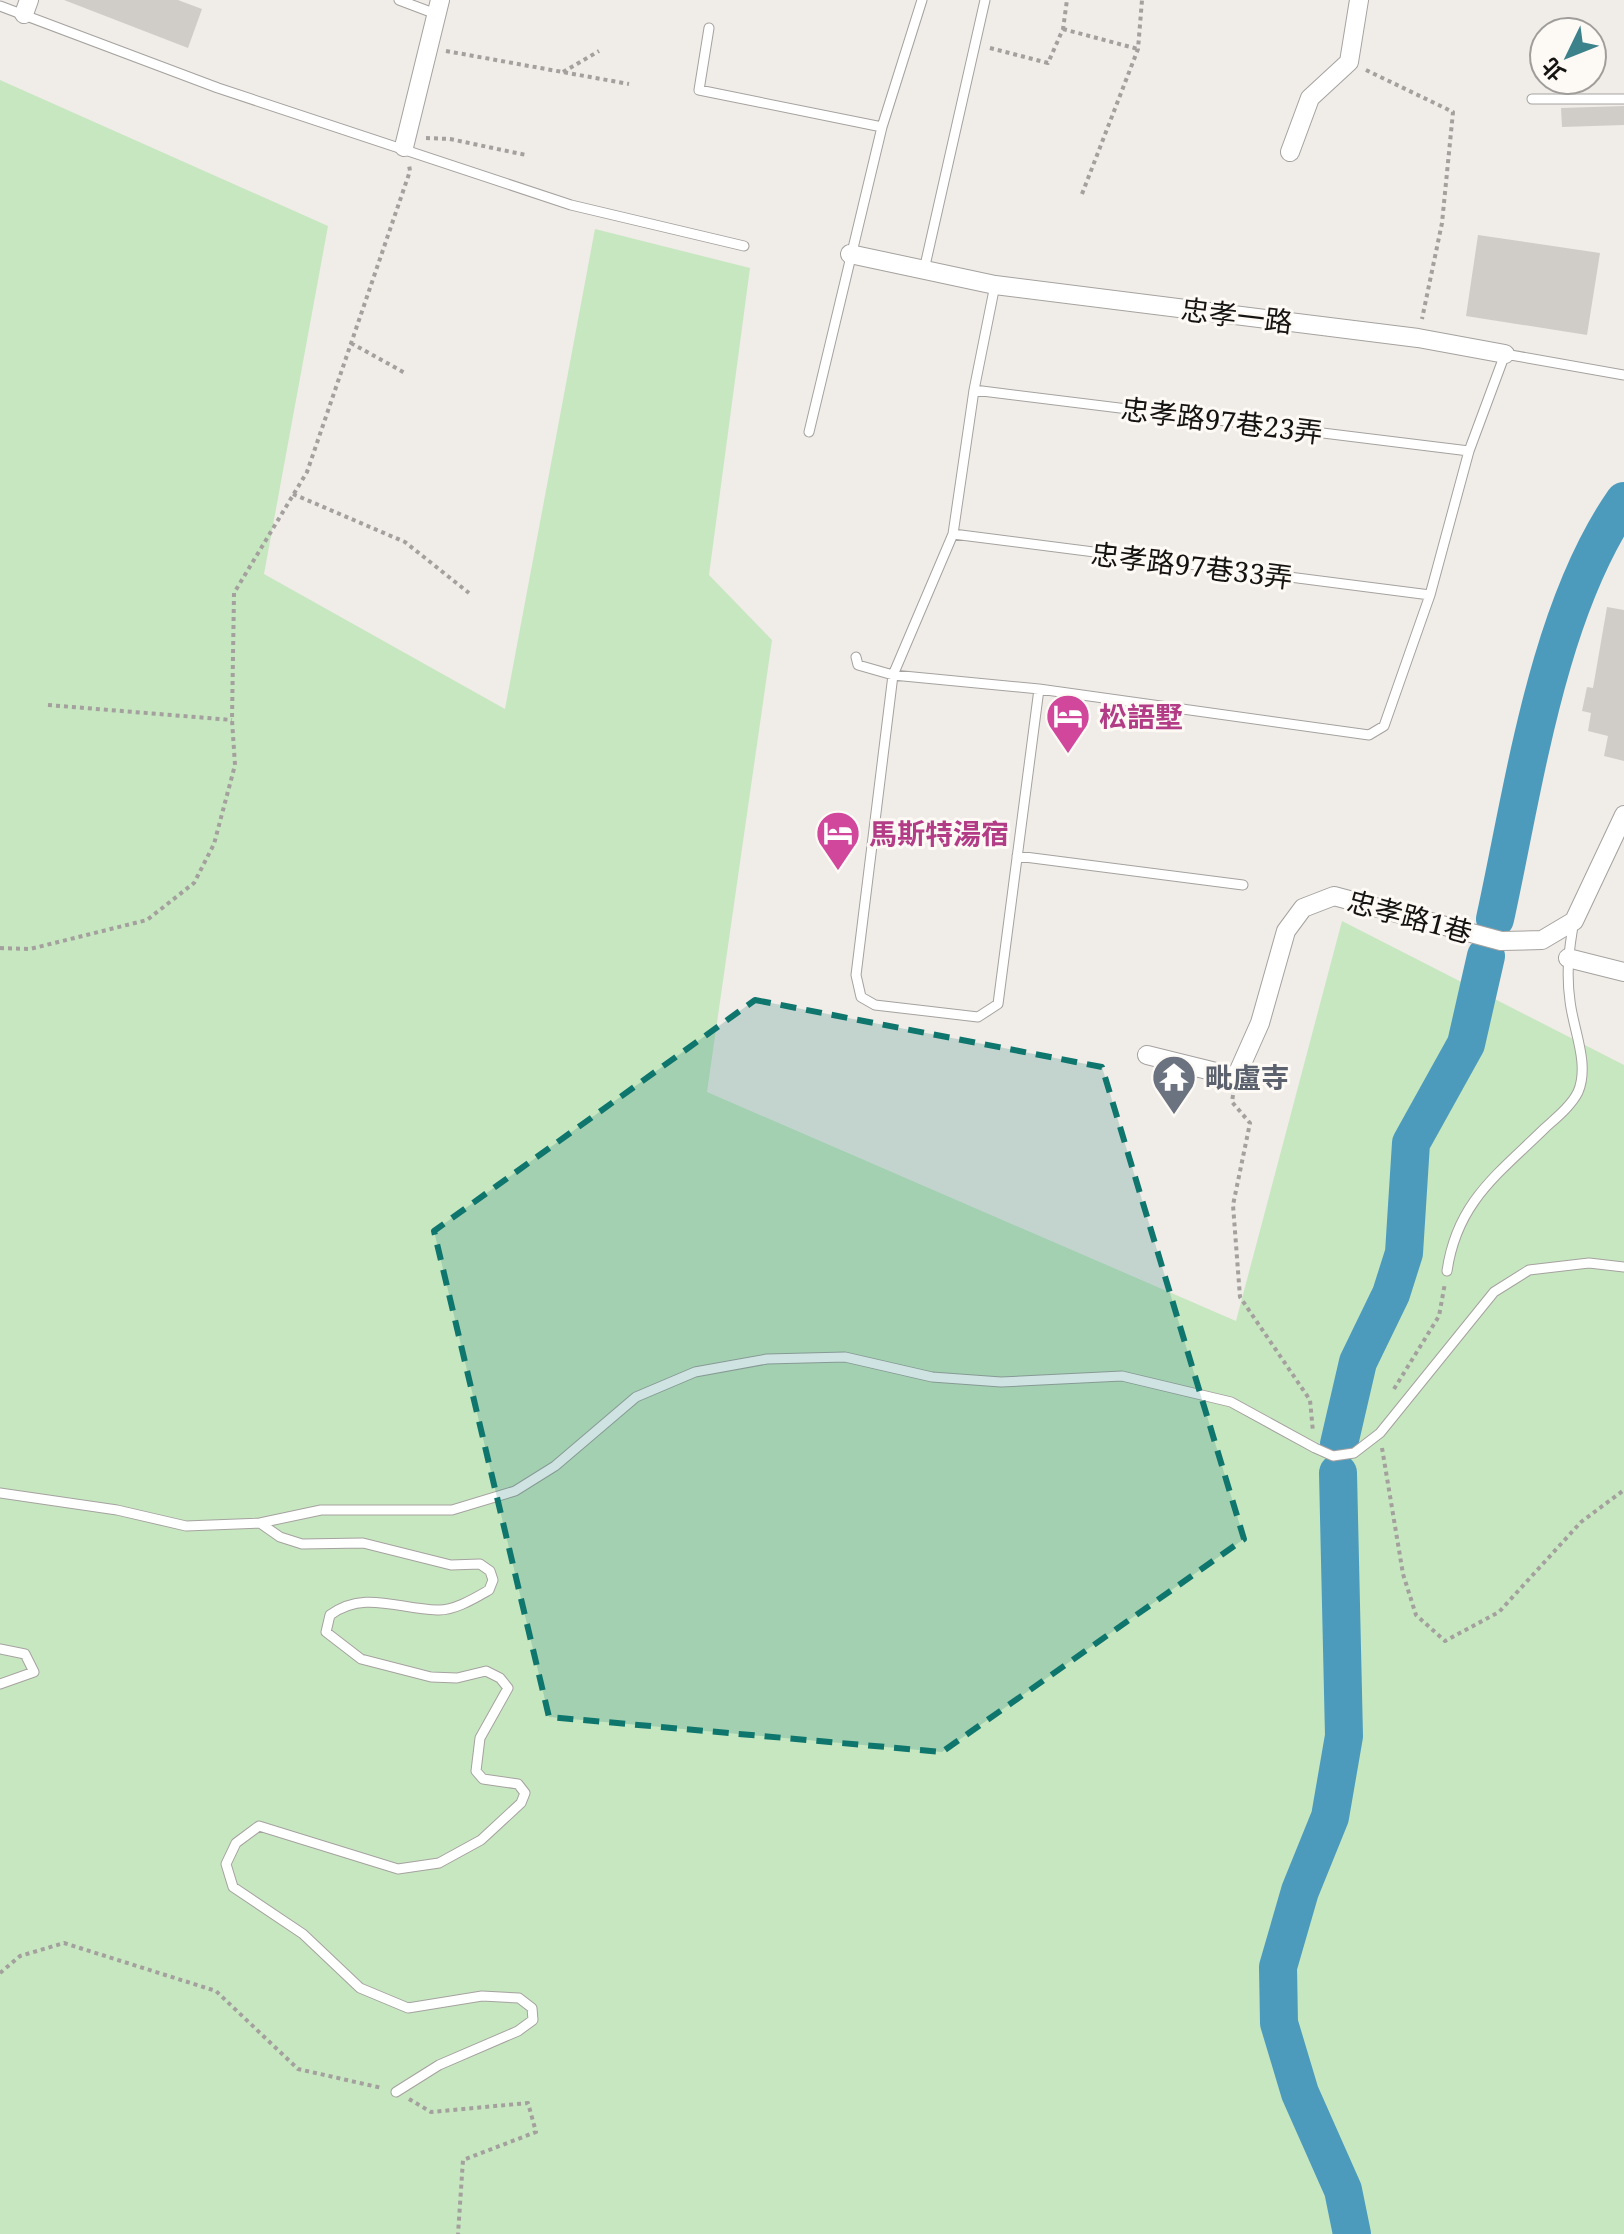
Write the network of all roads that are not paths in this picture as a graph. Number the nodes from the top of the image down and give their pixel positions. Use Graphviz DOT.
graph roads {
  1 [pos="399,0"];
  2 [pos="922,0"];
  3 [pos="985,0"];
  4 [pos="1359,0"];
  5 [pos="0,6"];
  6 [pos="26,7"];
  7 [pos="438,7"];
  8 [pos="709,28"];
  9 [pos="1532,99"];
  10 [pos="1624,99"];
  11 [pos="882,127"];
  12 [pos="405,142"];
  13 [pos="1290,152"];
  14 [pos="744,246"];
  15 [pos="850,254"];
  16 [pos="924,270"];
  17 [pos="995,285"];
  18 [pos="1505,354"];
  19 [pos="1624,375"];
  20 [pos="974,390"];
  21 [pos="809,432"];
  22 [pos="1469,451"];
  23 [pos="953,534"];
  24 [pos="1430,595"];
  25 [pos="856,657"];
  26 [pos="893,675"];
  27 [pos="1039,689"];
  28 [pos="1624,815"];
  29 [pos="1017,856"];
  30 [pos="1243,885"];
  31 [pos="1574,921"];
  32 [pos="1568,958"];
  33 [pos="1624,972"];
  34 [pos="1147,1055"];
  35 [pos="1624,1267"];
  36 [pos="1447,1271"];
  37 [pos="0,1493"];
  38 [pos="260,1523"];
  39 [pos="0,1649"];
  40 [pos="0,1684"];
  41 [pos="396,2092"];
  1 -- 7 [label="lane"];
  2 -- 11 [label="lane"];
  3 -- 16 [label="lane"];
  4 -- 13 [label="street"];
  5 -- 6 [label="lane"];
  6 -- 12 [label="lane"];
  7 -- 12 [label="street"];
  8 -- 11 [label="lane"];
  9 -- 10 [label="lane"];
  11 -- 15 [label="lane"];
  12 -- 14 [label="lane"];
  15 -- 16 [label="street, 忠孝一路"];
  15 -- 21 [label="lane"];
  16 -- 17 [label="street, 忠孝一路"];
  17 -- 18 [label="street, 忠孝一路"];
  17 -- 20 [label="lane"];
  18 -- 19 [label="lane, 忠孝一路"];
  18 -- 22 [label="lane"];
  20 -- 22 [label="lane, 忠孝路97巷23弄"];
  20 -- 23 [label="lane"];
  22 -- 24 [label="lane"];
  23 -- 24 [label="lane, 忠孝路97巷33弄"];
  23 -- 26 [label="lane"];
  24 -- 27 [label="lane"];
  25 -- 26 [label="lane"];
  26 -- 27 [label="lane"];
  26 -- 29 [label="lane"];
  27 -- 29 [label="lane"];
  28 -- 31 [label="street"];
  29 -- 30 [label="lane"];
  31 -- 32 [label="lane"];
  31 -- 34 [label="street, 忠孝路1巷"];
  32 -- 33 [label="street"];
  32 -- 36 [label="lane"];
  35 -- 38 [label="lane"];
  37 -- 38 [label="lane"];
  38 -- 41 [label="lane"];
  39 -- 40 [label="lane"];
}
